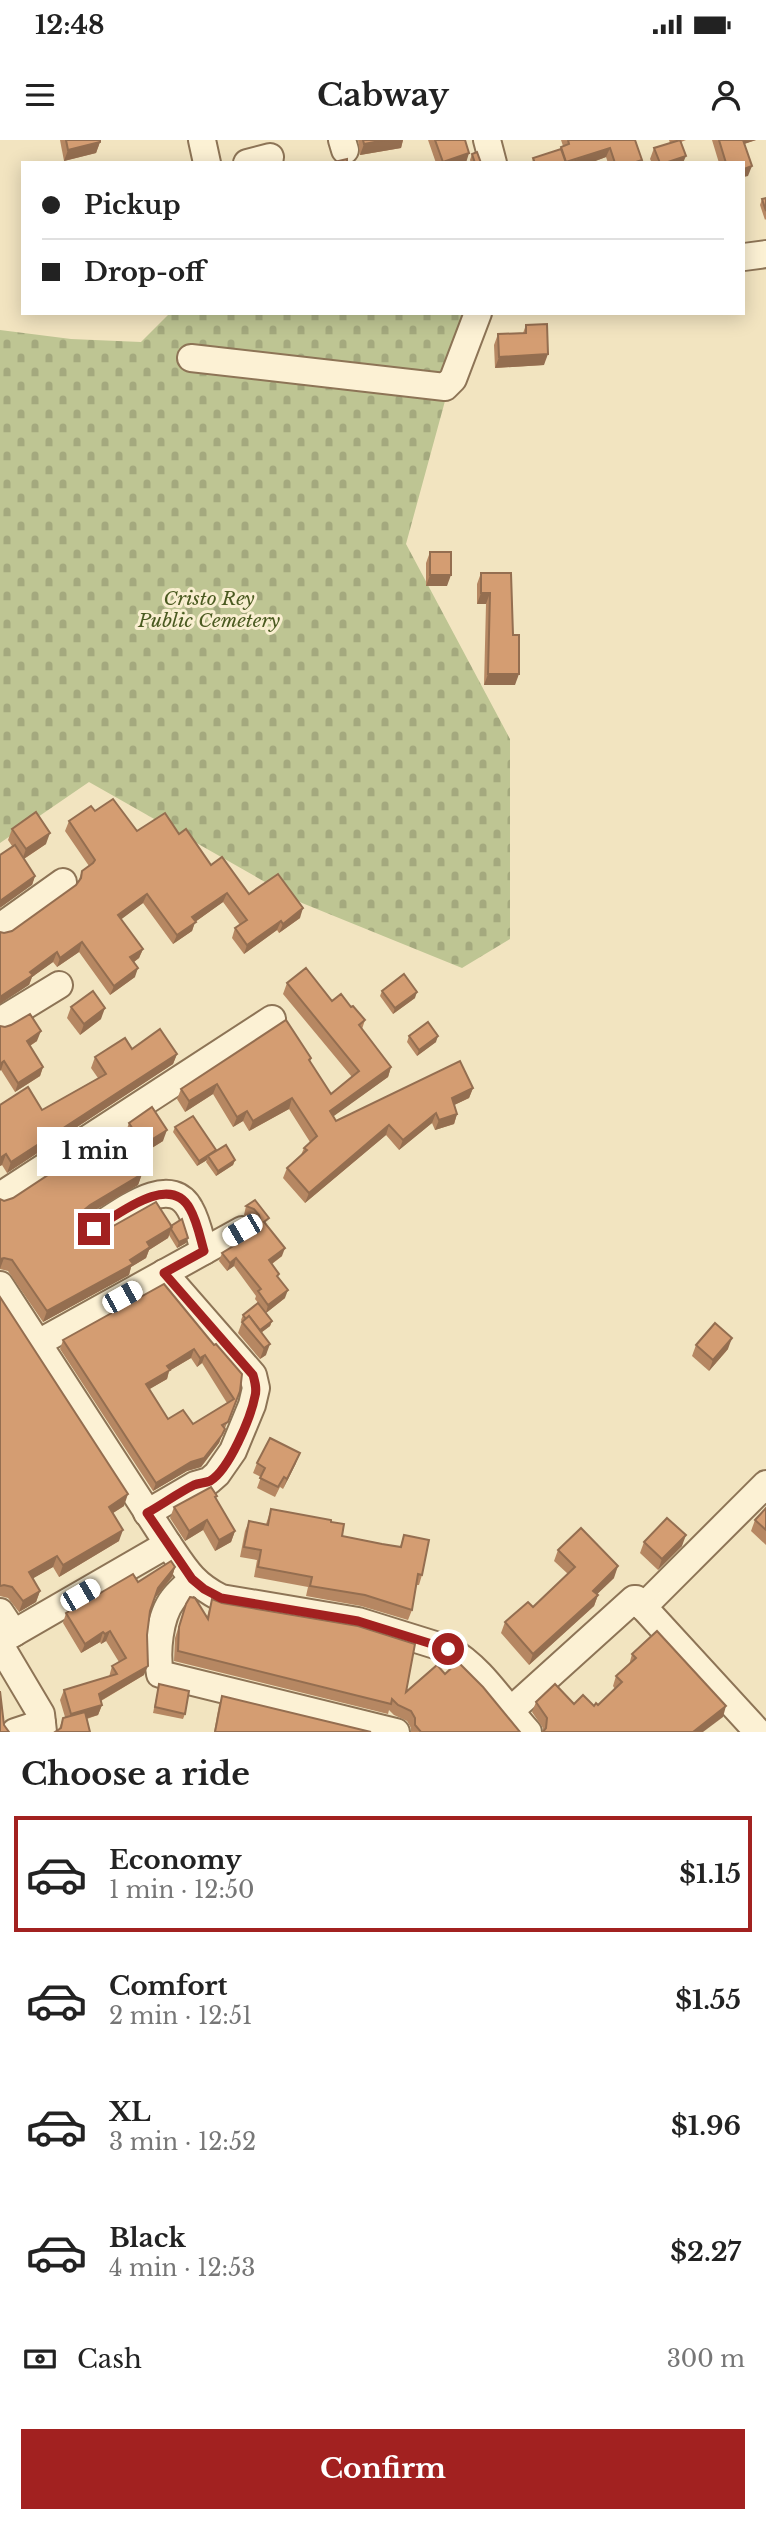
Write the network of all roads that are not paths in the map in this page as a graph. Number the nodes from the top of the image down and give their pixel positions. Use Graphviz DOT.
graph roads {
  1 [pos="202,140"];
  2 [pos="487,140"];
  3 [pos="207,161"];
  4 [pos="492,161"];
  5 [pos="766,254"];
  6 [pos="745,257"];
  7 [pos="477,315"];
  8 [pos="191,358"];
  9 [pos="63,882"];
  10 [pos="0,927"];
  11 [pos="59,985"];
  12 [pos="272,1019"];
  13 [pos="0,1021"];
  14 [pos="0,1196"];
  15 [pos="94,1229"];
  16 [pos="242,1230"];
  17 [pos="204,1251"];
  18 [pos="164,1273"];
  19 [pos="0,1285"];
  20 [pos="38,1343"];
  21 [pos="766,1484"];
  22 [pos="147,1513"];
  23 [pos="168,1544"];
  24 [pos="192,1579"];
  25 [pos="643,1607"];
  26 [pos="3,1633"];
  27 [pos="513,1724"];
  28 [pos="43,1728"];
  29 [pos="15,1732"];
  30 [pos="396,1732"];
  31 [pos="758,1732"];
  1 -- 3 [label="street"];
  2 -- 4 [label="street"];
  5 -- 6 [label="street"];
  7 -- 8 [label="street"];
  9 -- 10 [label="street"];
  11 -- 13 [label="street"];
  12 -- 14 [label="street"];
  15 -- 17 [label="street"];
  16 -- 17 [label="street"];
  17 -- 18 [label="street"];
  18 -- 20 [label="street"];
  18 -- 22 [label="street"];
  19 -- 20 [label="street"];
  20 -- 22 [label="street"];
  21 -- 25 [label="street"];
  22 -- 23 [label="street"];
  23 -- 24 [label="street"];
  23 -- 26 [label="street"];
  24 -- 27 [label="street"];
  24 -- 30 [label="street"];
  25 -- 27 [label="street"];
  25 -- 31 [label="street"];
  26 -- 28 [label="street"];
  28 -- 29 [label="street"];
}
